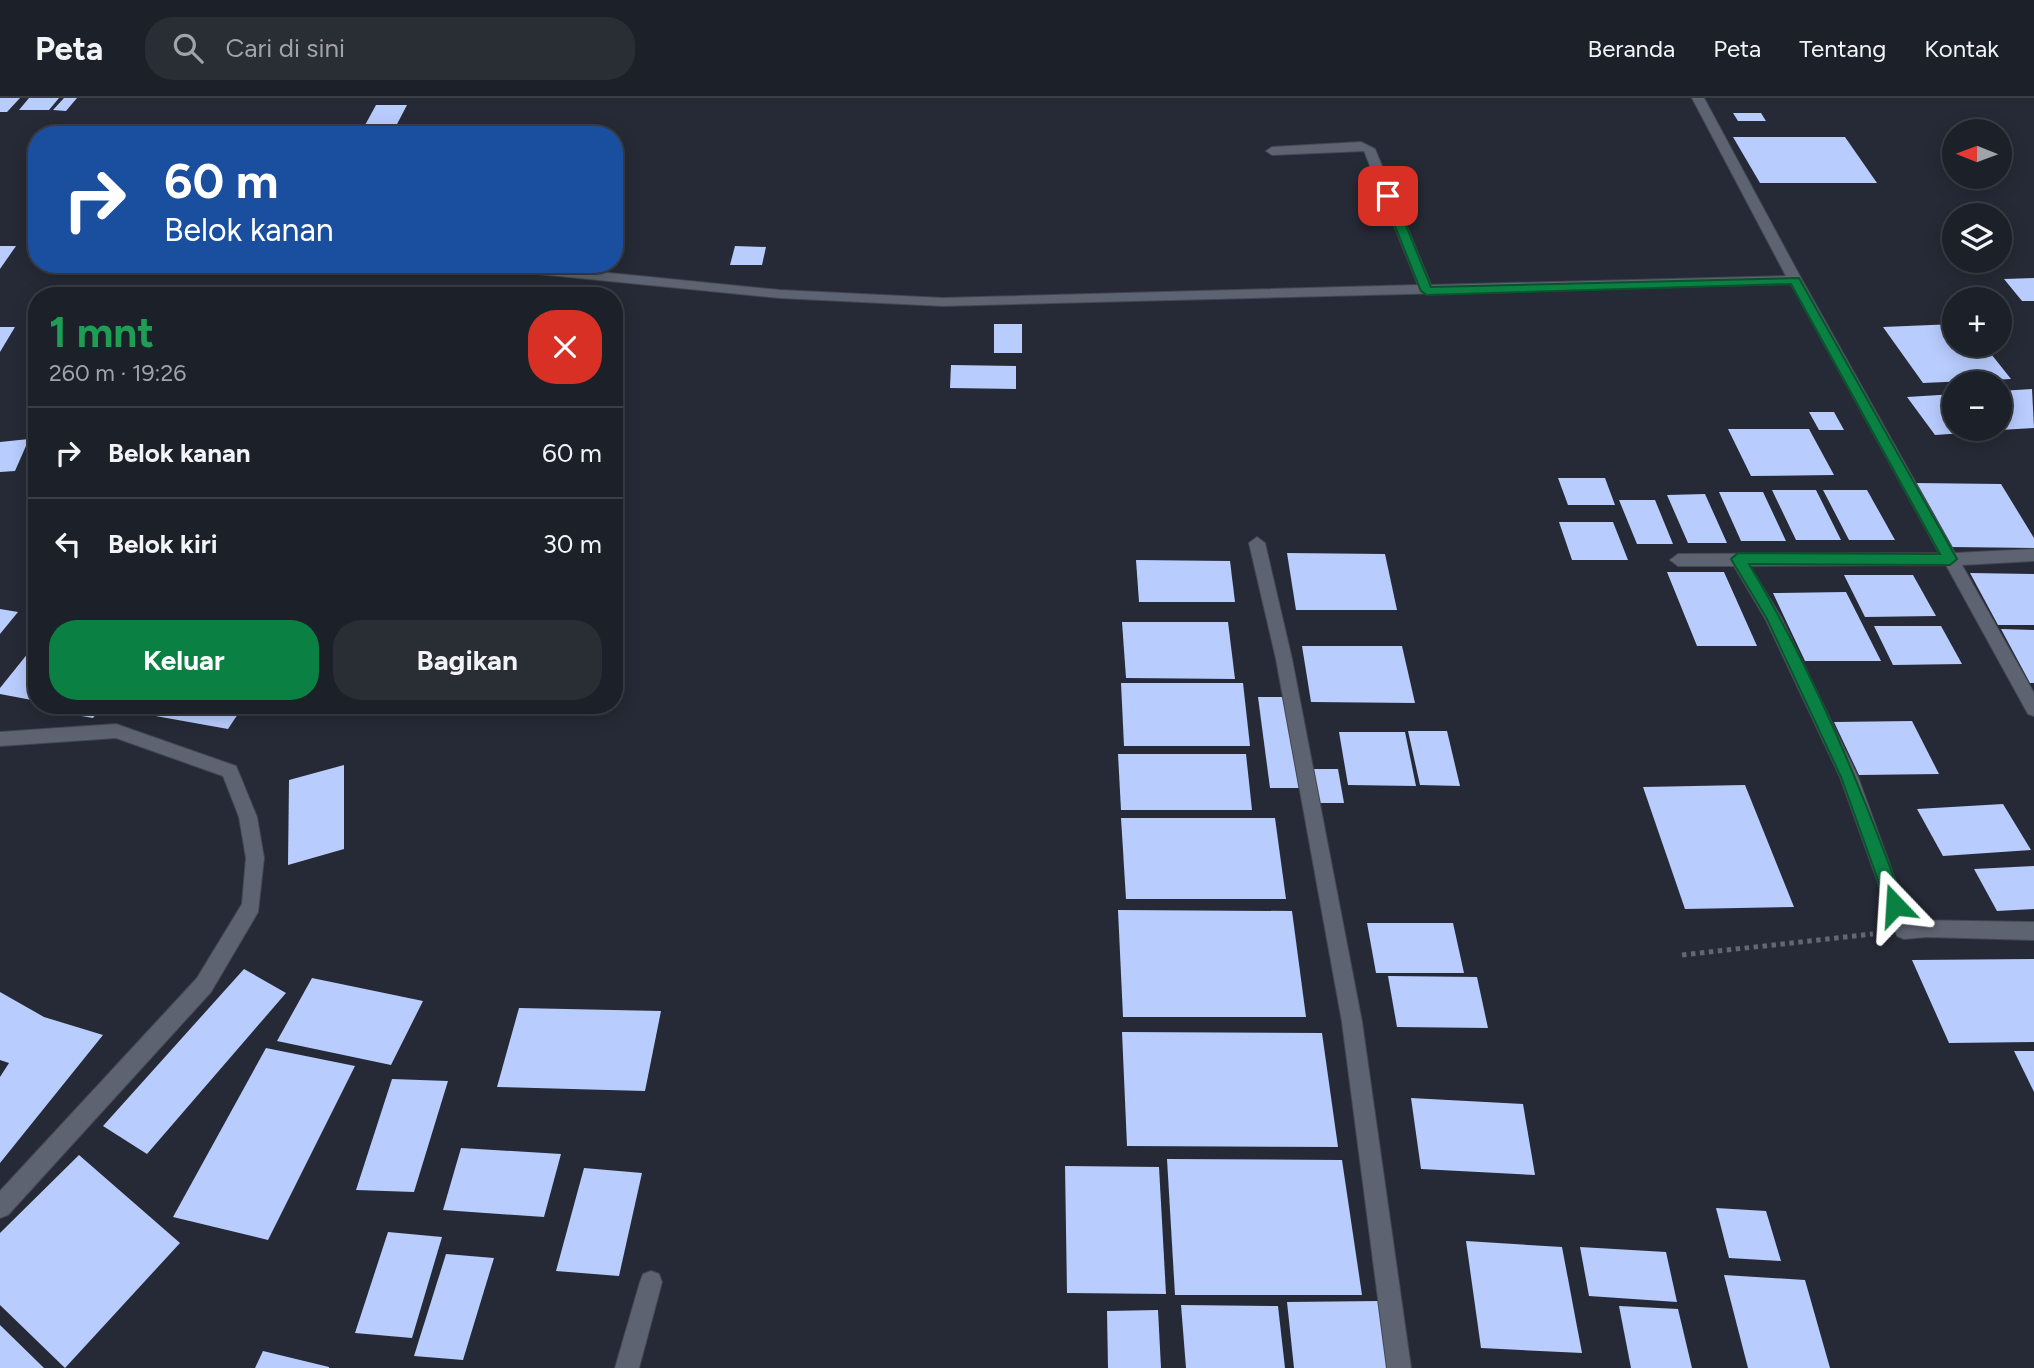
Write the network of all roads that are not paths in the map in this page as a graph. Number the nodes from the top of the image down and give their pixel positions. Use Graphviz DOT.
graph roads {
  1 [pos="1698,98"];
  2 [pos="1272,151"];
  3 [pos="572,273"];
  4 [pos="1795,280"];
  5 [pos="1427,291"];
  6 [pos="1257,543"];
  7 [pos="2034,555"];
  8 [pos="1738,559"];
  9 [pos="1950,559"];
  10 [pos="1678,560"];
  11 [pos="2034,709"];
  12 [pos="0,739"];
  13 [pos="2034,931"];
  14 [pos="0,1207"];
  15 [pos="651,1282"];
  16 [pos="627,1368"];
  17 [pos="1399,1368"];
  1 -- 4 [label="street"];
  2 -- 5 [label="street"];
  3 -- 5 [label="street"];
  4 -- 5 [label="street"];
  4 -- 9 [label="street"];
  6 -- 17 [label="street"];
  7 -- 9 [label="street"];
  8 -- 9 [label="street"];
  8 -- 10 [label="street"];
  8 -- 13 [label="street"];
  9 -- 11 [label="street"];
  12 -- 14 [label="street"];
  15 -- 16 [label="street"];
}
